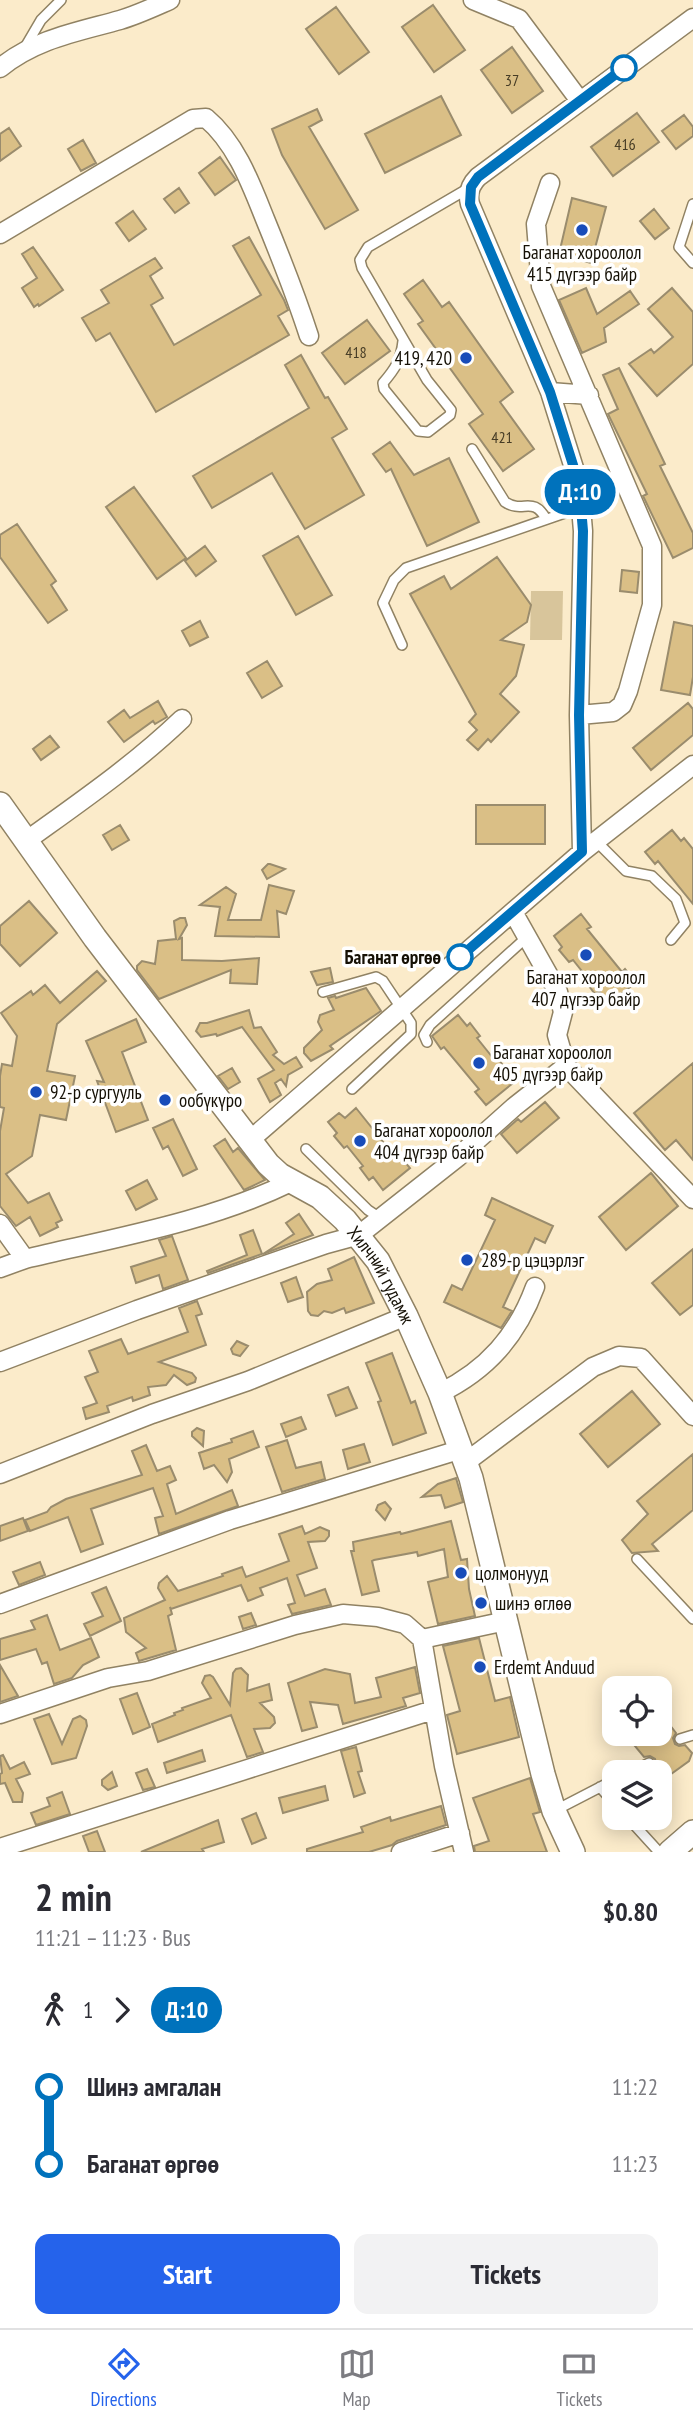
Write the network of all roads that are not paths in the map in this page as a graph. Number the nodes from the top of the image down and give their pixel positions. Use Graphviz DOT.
graph roads {
  1 [pos="61,0"];
  2 [pos="170,0"];
  3 [pos="473,0"];
  4 [pos="693,18"];
  5 [pos="23,51"];
  6 [pos="0,68"];
  7 [pos="580,101"];
  8 [pos="550,183"];
  9 [pos="471,187"];
  10 [pos="693,204"];
  11 [pos="0,234"];
  12 [pos="693,263"];
  13 [pos="309,336"];
  14 [pos="403,341"];
  15 [pos="550,392"];
  16 [pos="589,395"];
  17 [pos="472,449"];
  18 [pos="582,507"];
  19 [pos="546,519"];
  20 [pos="402,645"];
  21 [pos="579,715"];
  22 [pos="182,719"];
  23 [pos="693,765"];
  24 [pos="0,804"];
  25 [pos="26,841"];
  26 [pos="589,847"];
  27 [pos="513,912"];
  28 [pos="527,937"];
  29 [pos="671,940"];
  30 [pos="323,992"];
  31 [pos="401,1008"];
  32 [pos="427,1042"];
  33 [pos="566,1066"];
  34 [pos="352,1089"];
  35 [pos="250,1140"];
  36 [pos="306,1149"];
  37 [pos="291,1182"];
  38 [pos="693,1199"];
  39 [pos="382,1219"];
  40 [pos="0,1224"];
  41 [pos="359,1235"];
  42 [pos="25,1259"];
  43 [pos="0,1268"];
  44 [pos="535,1287"];
  45 [pos="407,1316"];
  46 [pos="0,1362"];
  47 [pos="440,1393"];
  48 [pos="693,1416"];
  49 [pos="464,1455"];
  50 [pos="0,1474"];
  51 [pos="637,1559"];
  52 [pos="0,1604"];
  53 [pos="693,1619"];
  54 [pos="506,1621"];
  55 [pos="422,1639"];
  56 [pos="433,1710"];
  57 [pos="0,1714"];
  58 [pos="693,1735"];
  59 [pos="680,1738"];
  60 [pos="600,1787"];
  61 [pos="602,1789"];
  62 [pos="559,1821"];
  63 [pos="647,1830"];
  64 [pos="460,1833"];
  65 [pos="673,1846"];
  66 [pos="0,1848"];
  67 [pos="401,1852"];
  68 [pos="464,1852"];
  69 [pos="573,1852"];
  70 [pos="585,1852"];
  1 -- 5 [label="lane"];
  2 -- 5 [label="street"];
  3 -- 7 [label="street"];
  4 -- 7 [label="street"];
  5 -- 6 [label="street"];
  7 -- 9 [label="street"];
  8 -- 16 [label="street"];
  9 -- 14 [label="lane"];
  9 -- 15 [label="street"];
  10 -- 12 [label="lane"];
  11 -- 13 [label="street"];
  14 -- 14 [label="lane"];
  15 -- 16 [label="street"];
  15 -- 18 [label="street"];
  16 -- 21 [label="street"];
  17 -- 19 [label="lane"];
  18 -- 19 [label="lane"];
  18 -- 21 [label="street"];
  19 -- 20 [label="lane"];
  21 -- 26 [label="street"];
  22 -- 25 [label="street"];
  23 -- 26 [label="street"];
  24 -- 25 [label="main road, Хилчний гудамж"];
  25 -- 35 [label="main road, Хилчний гудамж"];
  26 -- 27 [label="street"];
  26 -- 29 [label="lane"];
  27 -- 28 [label="street"];
  27 -- 31 [label="street"];
  28 -- 32 [label="lane"];
  28 -- 33 [label="street"];
  30 -- 31 [label="lane"];
  31 -- 34 [label="lane"];
  31 -- 35 [label="street"];
  33 -- 38 [label="street"];
  33 -- 39 [label="street"];
  35 -- 37 [label="main road, Хилчний гудамж"];
  36 -- 39 [label="lane"];
  37 -- 41 [label="main road, Хилчний гудамж"];
  37 -- 42 [label="street"];
  39 -- 41 [label="street"];
  40 -- 42 [label="street"];
  41 -- 45 [label="main road, Хилчний гудамж"];
  41 -- 46 [label="street"];
  42 -- 43 [label="street"];
  44 -- 47 [label="street"];
  45 -- 47 [label="main road, Хилчний гудамж"];
  45 -- 50 [label="street"];
  47 -- 49 [label="main road, Хилчний гудамж"];
  48 -- 49 [label="street"];
  49 -- 52 [label="street"];
  49 -- 54 [label="main road, Хилчний гудамж"];
  51 -- 53 [label="lane"];
  54 -- 55 [label="street"];
  54 -- 62 [label="main road, Хилчний гудамж"];
  55 -- 56 [label="street"];
  55 -- 57 [label="street"];
  56 -- 64 [label="street"];
  56 -- 66 [label="street"];
  58 -- 59 [label="lane"];
  60 -- 61 [label="lane"];
  60 -- 62 [label="lane"];
  62 -- 69 [label="main road, Хилчний гудамж"];
  62 -- 70 [label="main road"];
  63 -- 65 [label="lane"];
  64 -- 67 [label="street"];
  64 -- 68 [label="street"];
}
